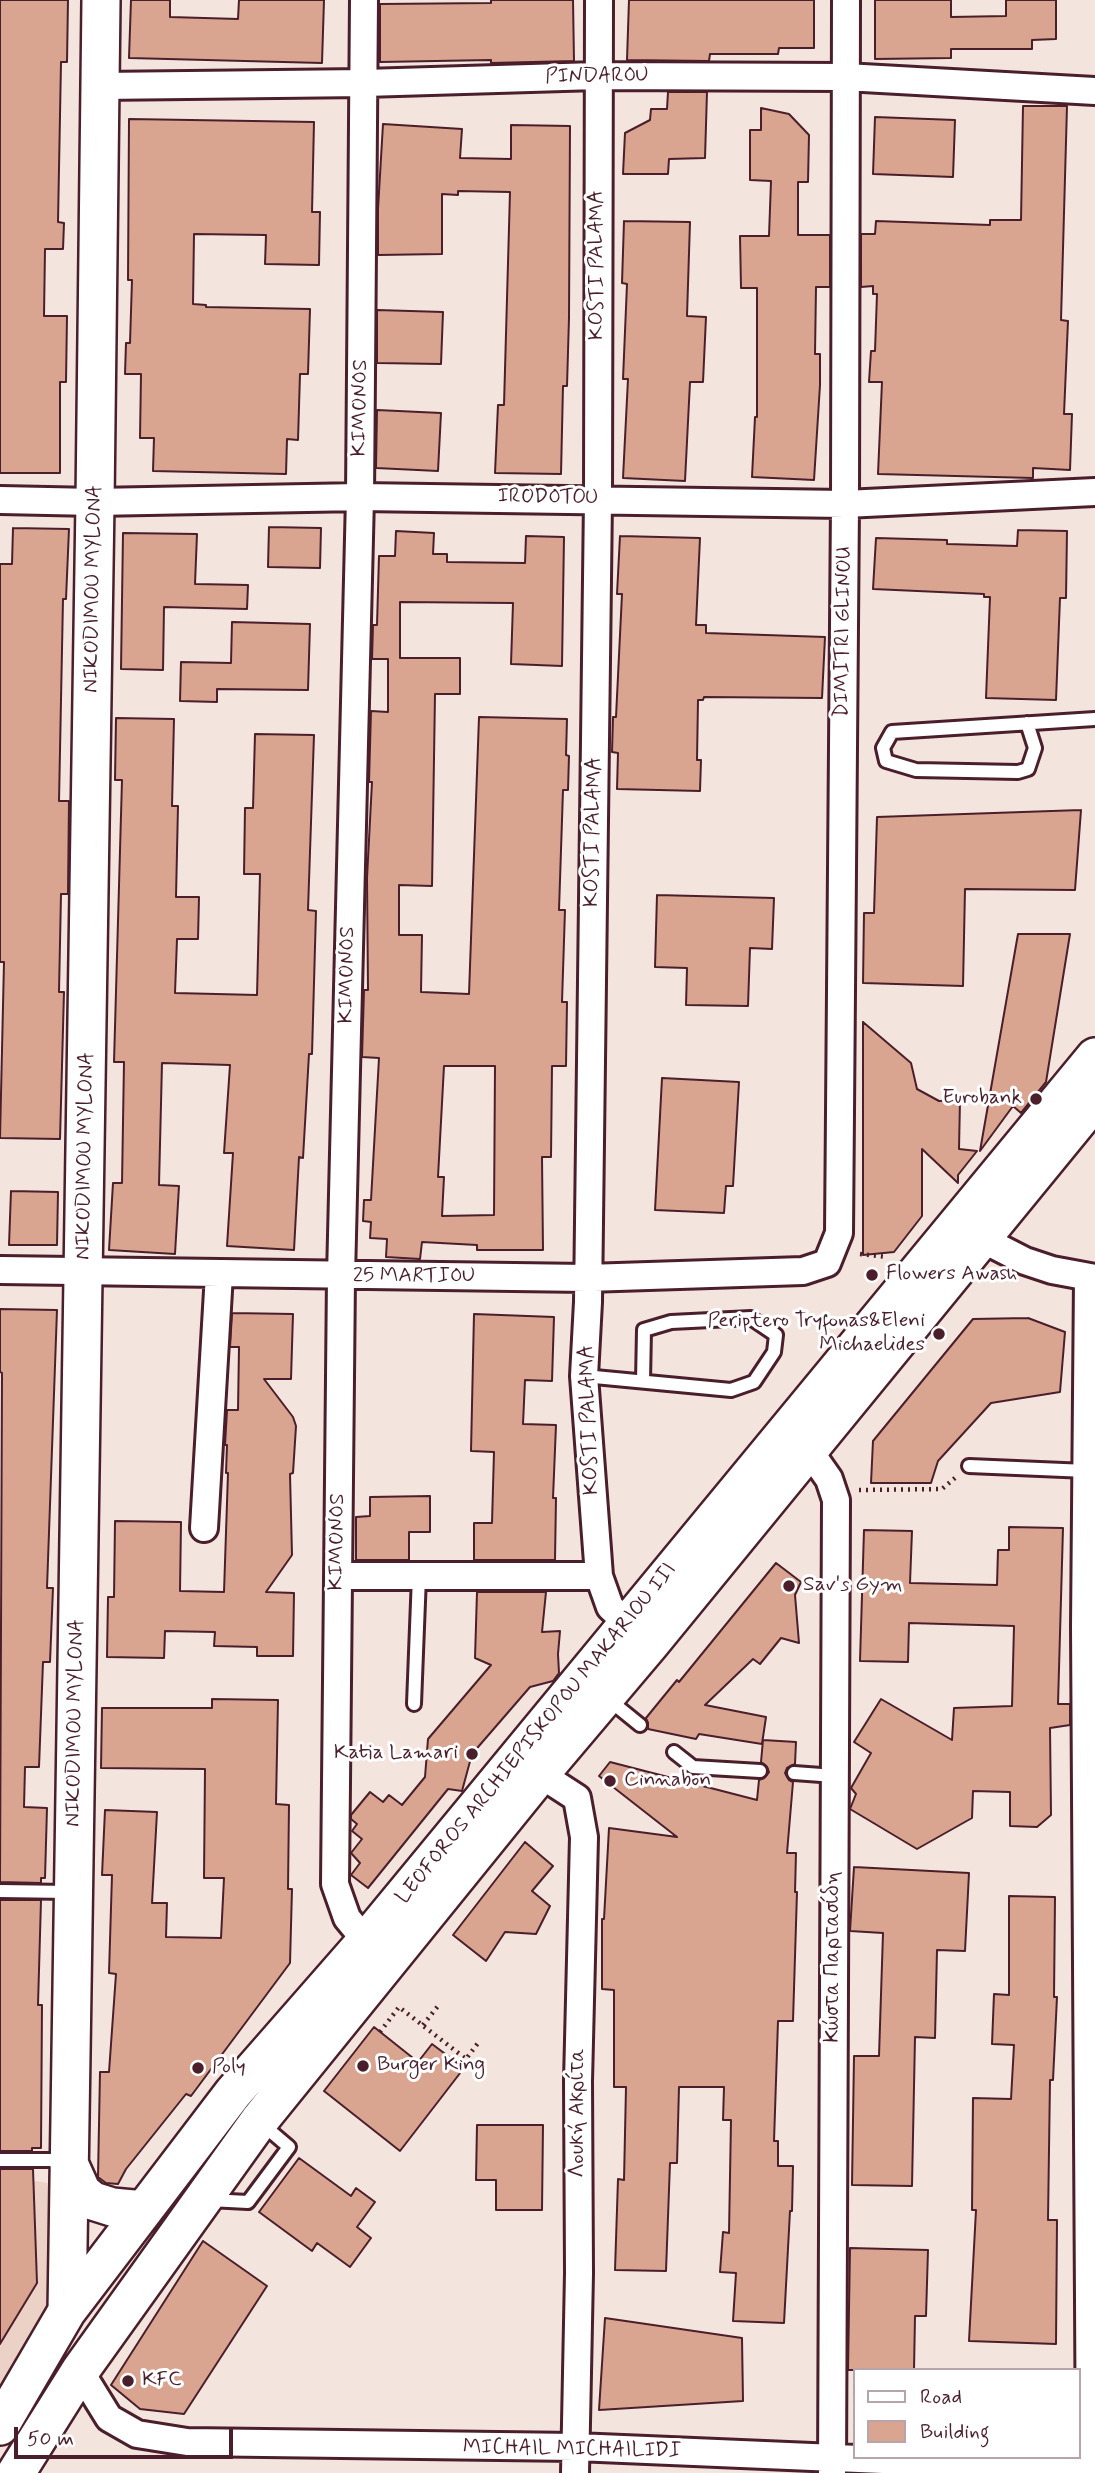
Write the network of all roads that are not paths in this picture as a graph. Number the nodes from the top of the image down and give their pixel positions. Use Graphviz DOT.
graph roads {
  1 [pos="101,0"];
  2 [pos="364,0"];
  3 [pos="599,0"];
  4 [pos="846,0"];
  5 [pos="597,76"];
  6 [pos="845,77"];
  7 [pos="365,83"];
  8 [pos="99,86"];
  9 [pos="1095,91"];
  10 [pos="1095,492"];
  11 [pos="360,497"];
  12 [pos="598,499"];
  13 [pos="0,500"];
  14 [pos="95,502"];
  15 [pos="845,504"];
  16 [pos="1095,719"];
  17 [pos="1027,723"];
  18 [pos="1095,1057"];
  19 [pos="1095,1100"];
  20 [pos="982,1239"];
  21 [pos="830,1257"];
  22 [pos="0,1270"];
  23 [pos="84,1272"];
  24 [pos="219,1274"];
  25 [pos="341,1276"];
  26 [pos="587,1278"];
  27 [pos="1092,1278"];
  28 [pos="584,1376"];
  29 [pos="643,1381"];
  30 [pos="808,1449"];
  31 [pos="969,1466"];
  32 [pos="1087,1471"];
  33 [pos="204,1528"];
  34 [pos="338,1576"];
  35 [pos="419,1576"];
  36 [pos="598,1576"];
  37 [pos="639,1634"];
  38 [pos="605,1696"];
  39 [pos="414,1704"];
  40 [pos="640,1725"];
  41 [pos="674,1752"];
  42 [pos="760,1771"];
  43 [pos="794,1773"];
  44 [pos="540,1774"];
  45 [pos="835,1776"];
  46 [pos="0,1891"];
  47 [pos="73,1892"];
  48 [pos="366,1941"];
  49 [pos="0,2160"];
  50 [pos="68,2161"];
  51 [pos="145,2210"];
  52 [pos="67,2311"];
  53 [pos="80,2371"];
  54 [pos="0,2426"];
  55 [pos="576,2460"];
  56 [pos="833,2466"];
  57 [pos="1093,2469"];
  58 [pos="16,2473"];
  1 -- 8 [label="main road, NIKODIMOU MYLONA"];
  2 -- 7 [label="street, KIMONOS"];
  3 -- 5 [label="street, KOSTI PALAMA"];
  4 -- 6 [label="street, DIMITRI GLINOU"];
  5 -- 6 [label="street, PINDAROU"];
  5 -- 7 [label="street, PINDAROU"];
  5 -- 12 [label="street, KOSTI PALAMA"];
  6 -- 9 [label="street, PINDAROU"];
  6 -- 15 [label="street, DIMITRI GLINOU"];
  7 -- 8 [label="street, PINDAROU"];
  7 -- 11 [label="street, KIMONOS"];
  8 -- 14 [label="main road, NIKODIMOU MYLONA"];
  10 -- 15 [label="street, IRODOTOU"];
  11 -- 12 [label="street, IRODOTOU"];
  11 -- 14 [label="street, IRODOTOU"];
  11 -- 25 [label="street, KIMONOS"];
  12 -- 15 [label="street, IRODOTOU"];
  12 -- 26 [label="street, KOSTI PALAMA"];
  13 -- 14 [label="street, IRODOTOU"];
  14 -- 23 [label="main road, NIKODIMOU MYLONA"];
  15 -- 21 [label="street, DIMITRI GLINOU"];
  16 -- 17 [label="lane"];
  17 -- 17 [label="lane"];
  18 -- 37 [label="main road, LEOFOROS ARCHIEPISKOPOU MAKARIOU III"];
  19 -- 20 [label="main road, LEOFOROS ARCHIEPISKOPOU MAKARIOU III"];
  20 -- 27 [label="street"];
  20 -- 30 [label="main road, LEOFOROS ARCHIEPISKOPOU MAKARIOU III"];
  21 -- 26 [label="street, 25 MARTIOU"];
  22 -- 23 [label="street, 25 MARTIOU"];
  23 -- 24 [label="street, 25 MARTIOU"];
  23 -- 47 [label="main road, NIKODIMOU MYLONA"];
  24 -- 25 [label="street, 25 MARTIOU"];
  24 -- 33 [label="street"];
  25 -- 26 [label="street, 25 MARTIOU"];
  25 -- 34 [label="street, KIMONOS"];
  26 -- 28 [label="street, KOSTI PALAMA"];
  27 -- 32 [label="street"];
  28 -- 29 [label="lane"];
  28 -- 36 [label="street, KOSTI PALAMA"];
  29 -- 29 [label="lane"];
  30 -- 37 [label="main road, LEOFOROS ARCHIEPISKOPOU MAKARIOU III"];
  30 -- 45 [label="street, Κώστα Παρτασίδη"];
  31 -- 32 [label="lane"];
  32 -- 57 [label="street"];
  34 -- 35 [label="street"];
  34 -- 48 [label="street, KIMONOS"];
  35 -- 36 [label="street"];
  35 -- 39 [label="lane"];
  36 -- 37 [label="street, KOSTI PALAMA"];
  37 -- 38 [label="main road, LEOFOROS ARCHIEPISKOPOU MAKARIOU III"];
  37 -- 48 [label="main road, LEOFOROS ARCHIEPISKOPOU MAKARIOU III"];
  38 -- 40 [label="lane"];
  38 -- 44 [label="main road, LEOFOROS ARCHIEPISKOPOU MAKARIOU III"];
  41 -- 42 [label="lane"];
  43 -- 45 [label="lane"];
  44 -- 53 [label="main road, LEOFOROS ARCHIEPISKOPOU MAKARIOU III"];
  44 -- 55 [label="street, Λουκή Ακρίτα"];
  45 -- 56 [label="street, Κώστα Παρτασίδη"];
  46 -- 47 [label="lane"];
  47 -- 50 [label="main road, NIKODIMOU MYLONA"];
  48 -- 51 [label="main road, LEOFOROS ARCHIEPISKOPOU MAKARIOU III"];
  49 -- 50 [label="lane"];
  50 -- 51 [label="main road"];
  50 -- 52 [label="main road, NIKODIMOU MYLONA"];
  51 -- 52 [label="main road, LEOFOROS ARCHIEPISKOPOU MAKARIOU III"];
  52 -- 54 [label="main road, LEOFOROS ARCHIEPISKOPOU MAKARIOU III"];
  53 -- 55 [label="street, MICHAIL MICHAILIDI"];
  53 -- 58 [label="main road, LEOFOROS ARCHIEPISKOPOU MAKARIOU III"];
  55 -- 56 [label="street, MICHAIL MICHAILIDI"];
  56 -- 57 [label="street, MICHAIL MICHAILIDI"];
}
